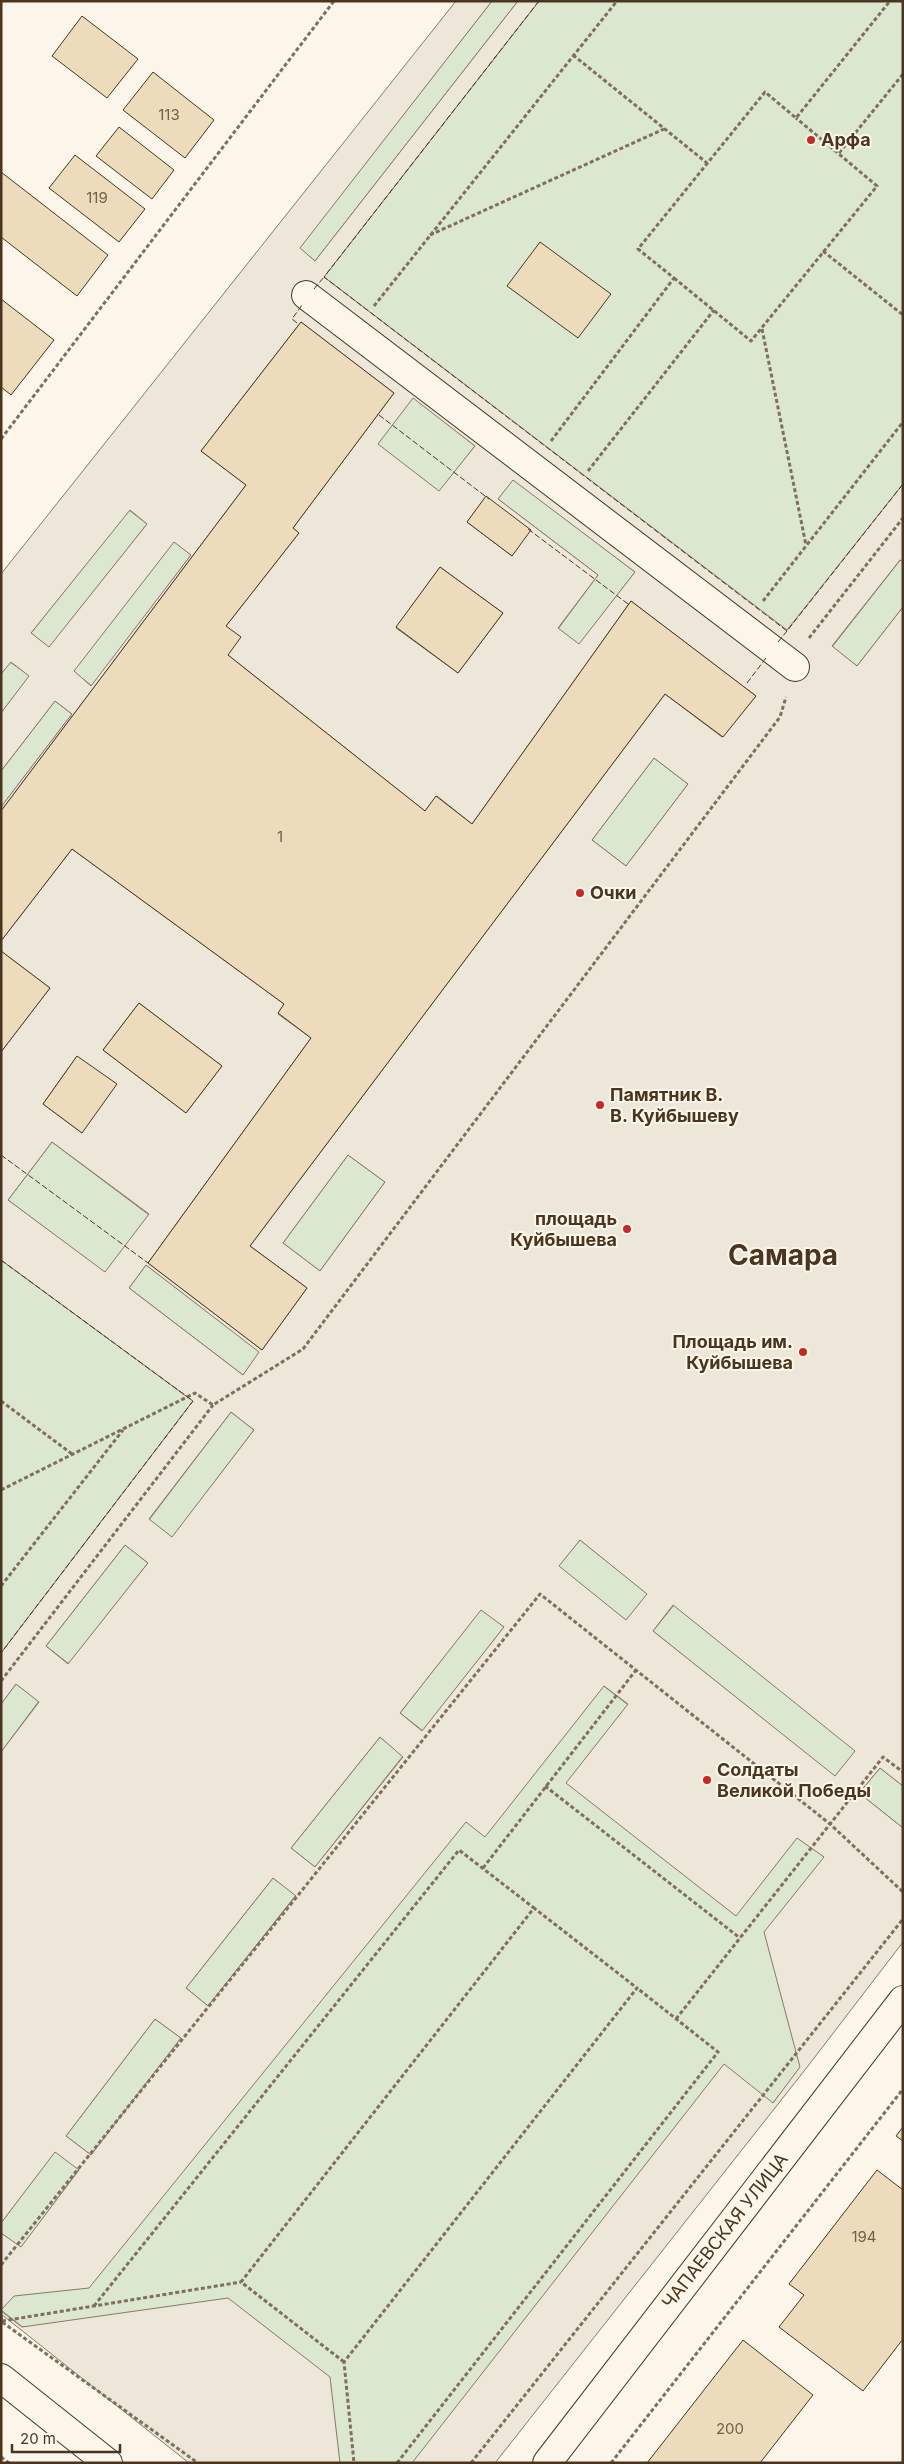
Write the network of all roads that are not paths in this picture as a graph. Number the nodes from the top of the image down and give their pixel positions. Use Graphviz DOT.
graph roads {
  1 [pos="306,295"];
  2 [pos="795,668"];
  3 [pos="903,2000"];
  4 [pos="1,2378"];
  5 [pos="108,2463"];
  6 [pos="547,2463"];
  1 -- 2 [label="street"];
  3 -- 6 [label="street, ЧАПАЕВСКАЯ УЛИЦА"];
  4 -- 5 [label="street"];
}
